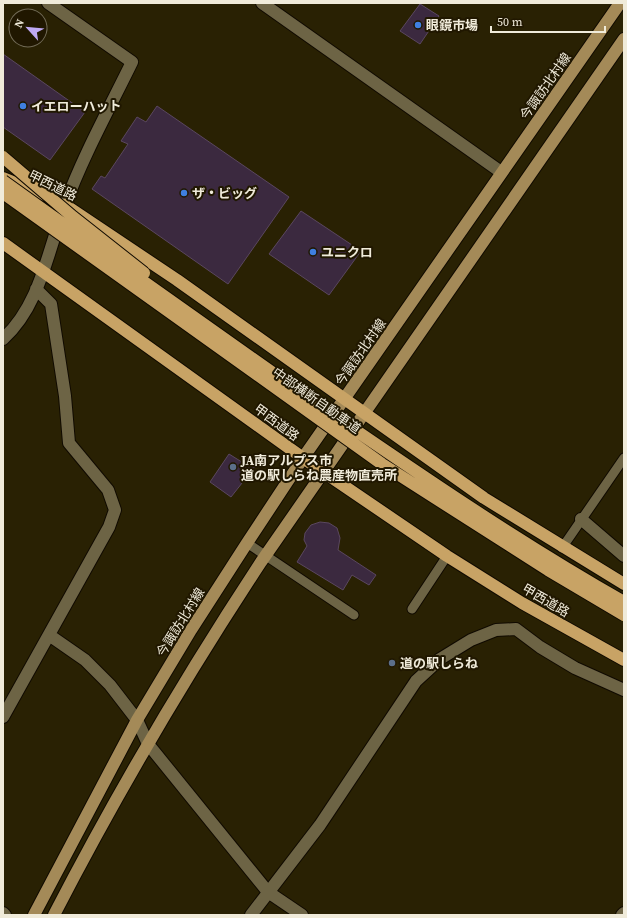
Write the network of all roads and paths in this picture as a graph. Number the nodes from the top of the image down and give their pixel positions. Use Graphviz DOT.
graph roads {
  1 [pos="48,3"];
  2 [pos="262,3"];
  3 [pos="620,3"];
  4 [pos="624,39"];
  5 [pos="3,157"];
  6 [pos="501,172"];
  7 [pos="3,179"];
  8 [pos="3,193"];
  9 [pos="3,203"];
  10 [pos="65,205"];
  11 [pos="3,243"];
  12 [pos="42,270"];
  13 [pos="36,289"];
  14 [pos="146,296"];
  15 [pos="3,339"];
  16 [pos="344,399"];
  17 [pos="364,413"];
  18 [pos="303,458"];
  19 [pos="624,458"];
  20 [pos="400,461"];
  21 [pos="323,472"];
  22 [pos="581,519"];
  23 [pos="247,543"];
  24 [pos="562,548"];
  25 [pos="266,556"];
  26 [pos="447,556"];
  27 [pos="624,556"];
  28 [pos="624,584"];
  29 [pos="624,602"];
  30 [pos="412,609"];
  31 [pos="354,615"];
  32 [pos="624,615"];
  33 [pos="49,635"];
  34 [pos="624,660"];
  35 [pos="624,690"];
  36 [pos="3,718"];
  37 [pos="137,720"];
  38 [pos="148,744"];
  39 [pos="268,892"];
  40 [pos="3,913"];
  41 [pos="6,915"];
  42 [pos="34,915"];
  43 [pos="54,915"];
  44 [pos="252,915"];
  45 [pos="302,915"];
  1 -- 10 [label="street"];
  2 -- 6 [label="street"];
  3 -- 6 [label="main road, 今諏訪北村線"];
  4 -- 17 [label="main road"];
  5 -- 20 [label="highway, bridge"];
  6 -- 16 [label="main road, 今諏訪北村線"];
  7 -- 10 [label="highway, 甲西道路"];
  7 -- 20 [label="highway, 中部横断自動車道, bridge"];
  8 -- 14 [label="highway, 中部横断自動車道, bridge"];
  9 -- 14 [label="highway, bridge"];
  10 -- 12 [label="street"];
  10 -- 16 [label="highway, 甲西道路"];
  11 -- 12 [label="highway, 甲西道路"];
  12 -- 13 [label="street"];
  12 -- 18 [label="highway, 甲西道路"];
  13 -- 15 [label="street"];
  13 -- 33 [label="street"];
  14 -- 32 [label="highway, 中部横断自動車道, bridge"];
  16 -- 17 [label="highway, 甲西道路"];
  16 -- 18 [label="main road, 今諏訪北村線"];
  17 -- 21 [label="main road"];
  17 -- 24 [label="highway, 甲西道路"];
  18 -- 21 [label="highway, 甲西道路"];
  18 -- 23 [label="main road, 今諏訪北村線"];
  19 -- 22 [label="lane"];
  20 -- 29 [label="highway, 中部横断自動車道, bridge"];
  21 -- 25 [label="main road"];
  21 -- 26 [label="highway, 甲西道路"];
  22 -- 24 [label="lane"];
  22 -- 27 [label="street"];
  23 -- 25 [label="lane"];
  23 -- 37 [label="main road, 今諏訪北村線"];
  24 -- 28 [label="highway, 甲西道路"];
  25 -- 31 [label="lane"];
  25 -- 38 [label="main road"];
  26 -- 30 [label="lane"];
  26 -- 34 [label="highway, 甲西道路"];
  33 -- 36 [label="street"];
  33 -- 37 [label="street"];
  35 -- 39 [label="street"];
  37 -- 38 [label="street"];
  37 -- 42 [label="main road, 今諏訪北村線"];
  38 -- 39 [label="street"];
  38 -- 43 [label="main road"];
  39 -- 44 [label="street"];
  39 -- 45 [label="street"];
  40 -- 41 [label="street"];
}
